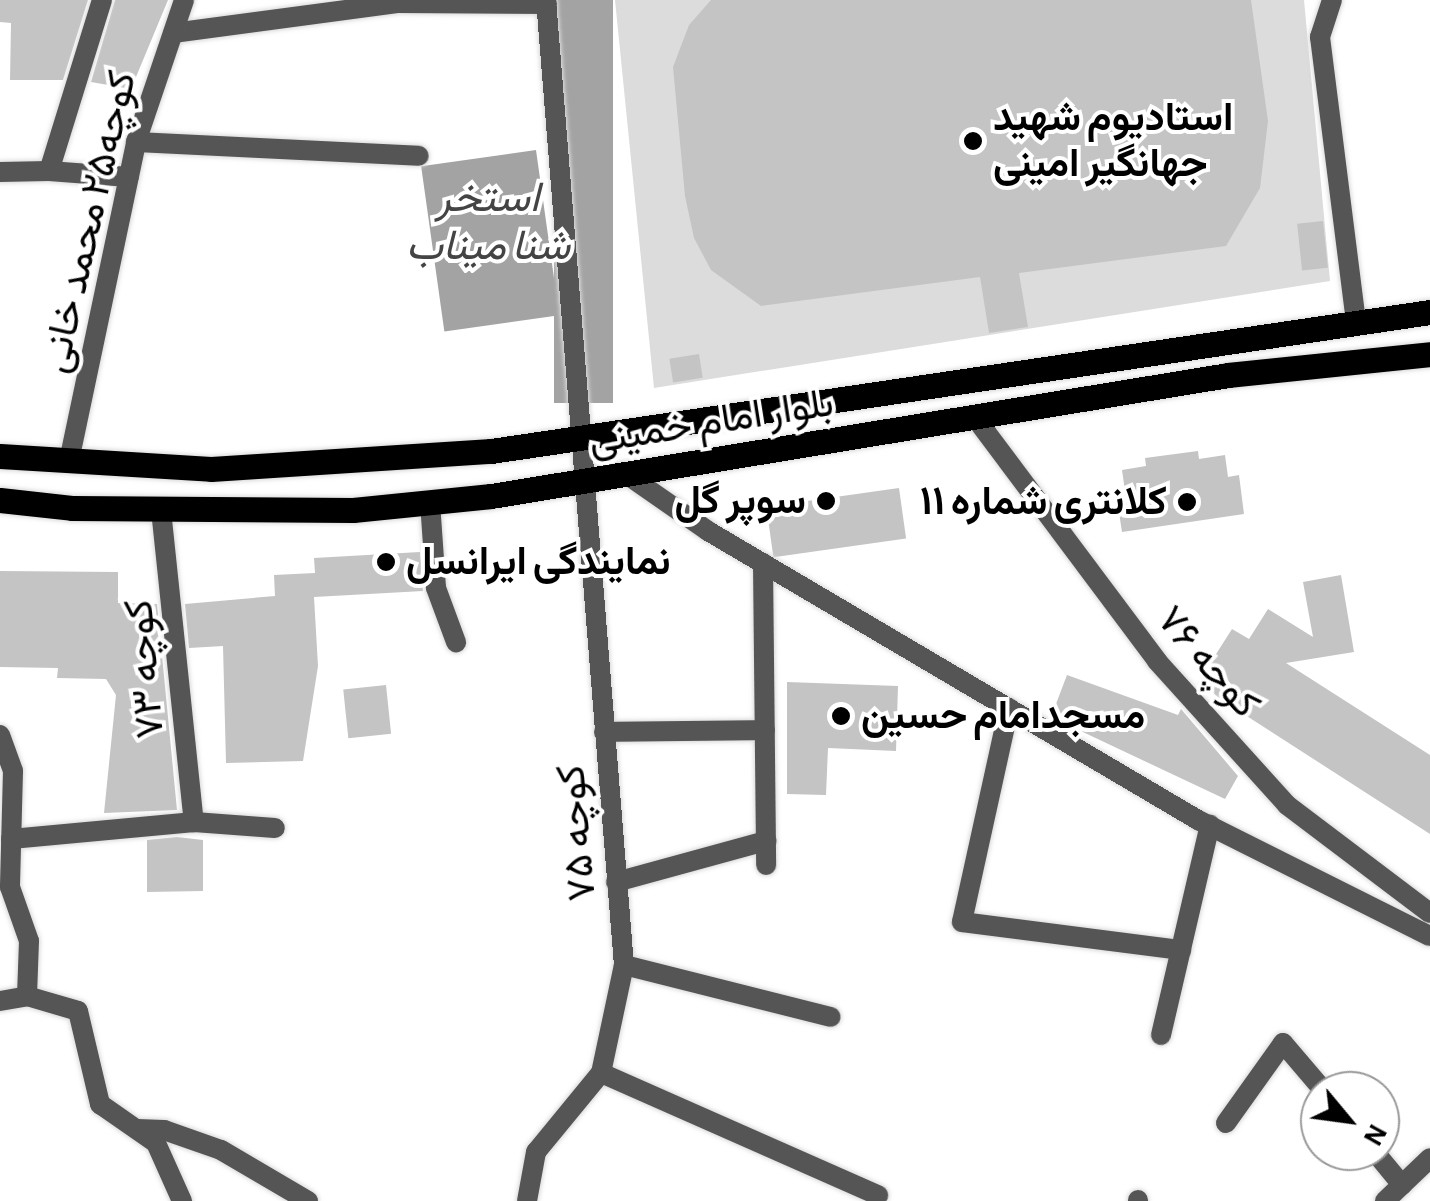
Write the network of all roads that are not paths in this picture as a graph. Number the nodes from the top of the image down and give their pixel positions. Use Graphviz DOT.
graph roads {
  1 [pos="102,0"];
  2 [pos="184,0"];
  3 [pos="1332,0"];
  4 [pos="397,2"];
  5 [pos="546,2"];
  6 [pos="172,33"];
  7 [pos="136,142"];
  8 [pos="419,156"];
  9 [pos="50,170"];
  10 [pos="0,172"];
  11 [pos="129,177"];
  12 [pos="1430,312"];
  13 [pos="1356,322"];
  14 [pos="1430,354"];
  15 [pos="974,416"];
  16 [pos="585,436"];
  17 [pos="0,456"];
  18 [pos="69,461"];
  19 [pos="626,474"];
  20 [pos="582,481"];
  21 [pos="0,500"];
  22 [pos="430,502"];
  23 [pos="161,510"];
  24 [pos="763,563"];
  25 [pos="456,642"];
  26 [pos="1009,708"];
  27 [pos="765,730"];
  28 [pos="604,732"];
  29 [pos="0,735"];
  30 [pos="194,822"];
  31 [pos="1210,825"];
  32 [pos="275,828"];
  33 [pos="12,839"];
  34 [pos="766,842"];
  35 [pos="766,865"];
  36 [pos="616,882"];
  37 [pos="5,883"];
  38 [pos="1430,913"];
  39 [pos="1430,936"];
  40 [pos="1181,950"];
  41 [pos="624,965"];
  42 [pos="28,996"];
  43 [pos="0,1001"];
  44 [pos="831,1017"];
  45 [pos="1161,1035"];
  46 [pos="1307,1071"];
  47 [pos="601,1073"];
  48 [pos="1226,1123"];
  49 [pos="135,1129"];
  50 [pos="1430,1158"];
  51 [pos="1390,1171"];
  52 [pos="1402,1185"];
  53 [pos="878,1195"];
  54 [pos="182,1201"];
  55 [pos="308,1201"];
  56 [pos="527,1201"];
  57 [pos="1385,1201"];
  1 -- 9 [label="street"];
  2 -- 6 [label="street, کوچه۲۵ محمد خانی"];
  3 -- 13 [label="street"];
  4 -- 5 [label="street"];
  4 -- 6 [label="street"];
  5 -- 16 [label="street, کوچه ۷۵"];
  6 -- 7 [label="street, کوچه۲۵ محمد خانی"];
  7 -- 8 [label="street"];
  7 -- 11 [label="street, کوچه۲۵ محمد خانی"];
  9 -- 10 [label="street"];
  9 -- 11 [label="street"];
  11 -- 18 [label="street, کوچه۲۵ محمد خانی"];
  12 -- 13 [label="main road, بلوار امام خمینی"];
  13 -- 16 [label="main road, بلوار امام خمینی"];
  14 -- 15 [label="main road, بلوار امام خمینی"];
  15 -- 19 [label="main road, بلوار امام خمینی"];
  15 -- 38 [label="street, کوچه ۷۶"];
  16 -- 18 [label="main road, بلوار امام خمینی"];
  16 -- 20 [label="street, کوچه ۷۵"];
  17 -- 18 [label="main road, بلوار امام خمینی"];
  19 -- 20 [label="main road, بلوار امام خمینی"];
  19 -- 24 [label="street"];
  20 -- 22 [label="main road, بلوار امام خمینی"];
  20 -- 28 [label="street, کوچه ۷۵"];
  21 -- 23 [label="main road, بلوار امام خمینی"];
  22 -- 23 [label="main road, بلوار امام خمینی"];
  22 -- 25 [label="street"];
  23 -- 30 [label="street, کوچه ۷۳"];
  24 -- 26 [label="street"];
  24 -- 27 [label="street"];
  26 -- 31 [label="street"];
  26 -- 40 [label="street"];
  27 -- 28 [label="street"];
  27 -- 34 [label="street"];
  28 -- 36 [label="street, کوچه ۷۵"];
  29 -- 33 [label="street"];
  30 -- 32 [label="street"];
  30 -- 33 [label="street"];
  31 -- 39 [label="street"];
  31 -- 40 [label="street"];
  33 -- 37 [label="street"];
  34 -- 35 [label="street"];
  34 -- 36 [label="street"];
  36 -- 41 [label="street, کوچه ۷۵"];
  37 -- 42 [label="street"];
  40 -- 45 [label="street"];
  41 -- 44 [label="street"];
  41 -- 47 [label="street, کوچه ۷۵"];
  42 -- 43 [label="street"];
  42 -- 49 [label="street"];
  46 -- 48 [label="street"];
  47 -- 53 [label="street"];
  47 -- 56 [label="street"];
  49 -- 54 [label="street"];
  49 -- 55 [label="street"];
  50 -- 52 [label="street"];
  51 -- 52 [label="street"];
  52 -- 57 [label="street"];
}
